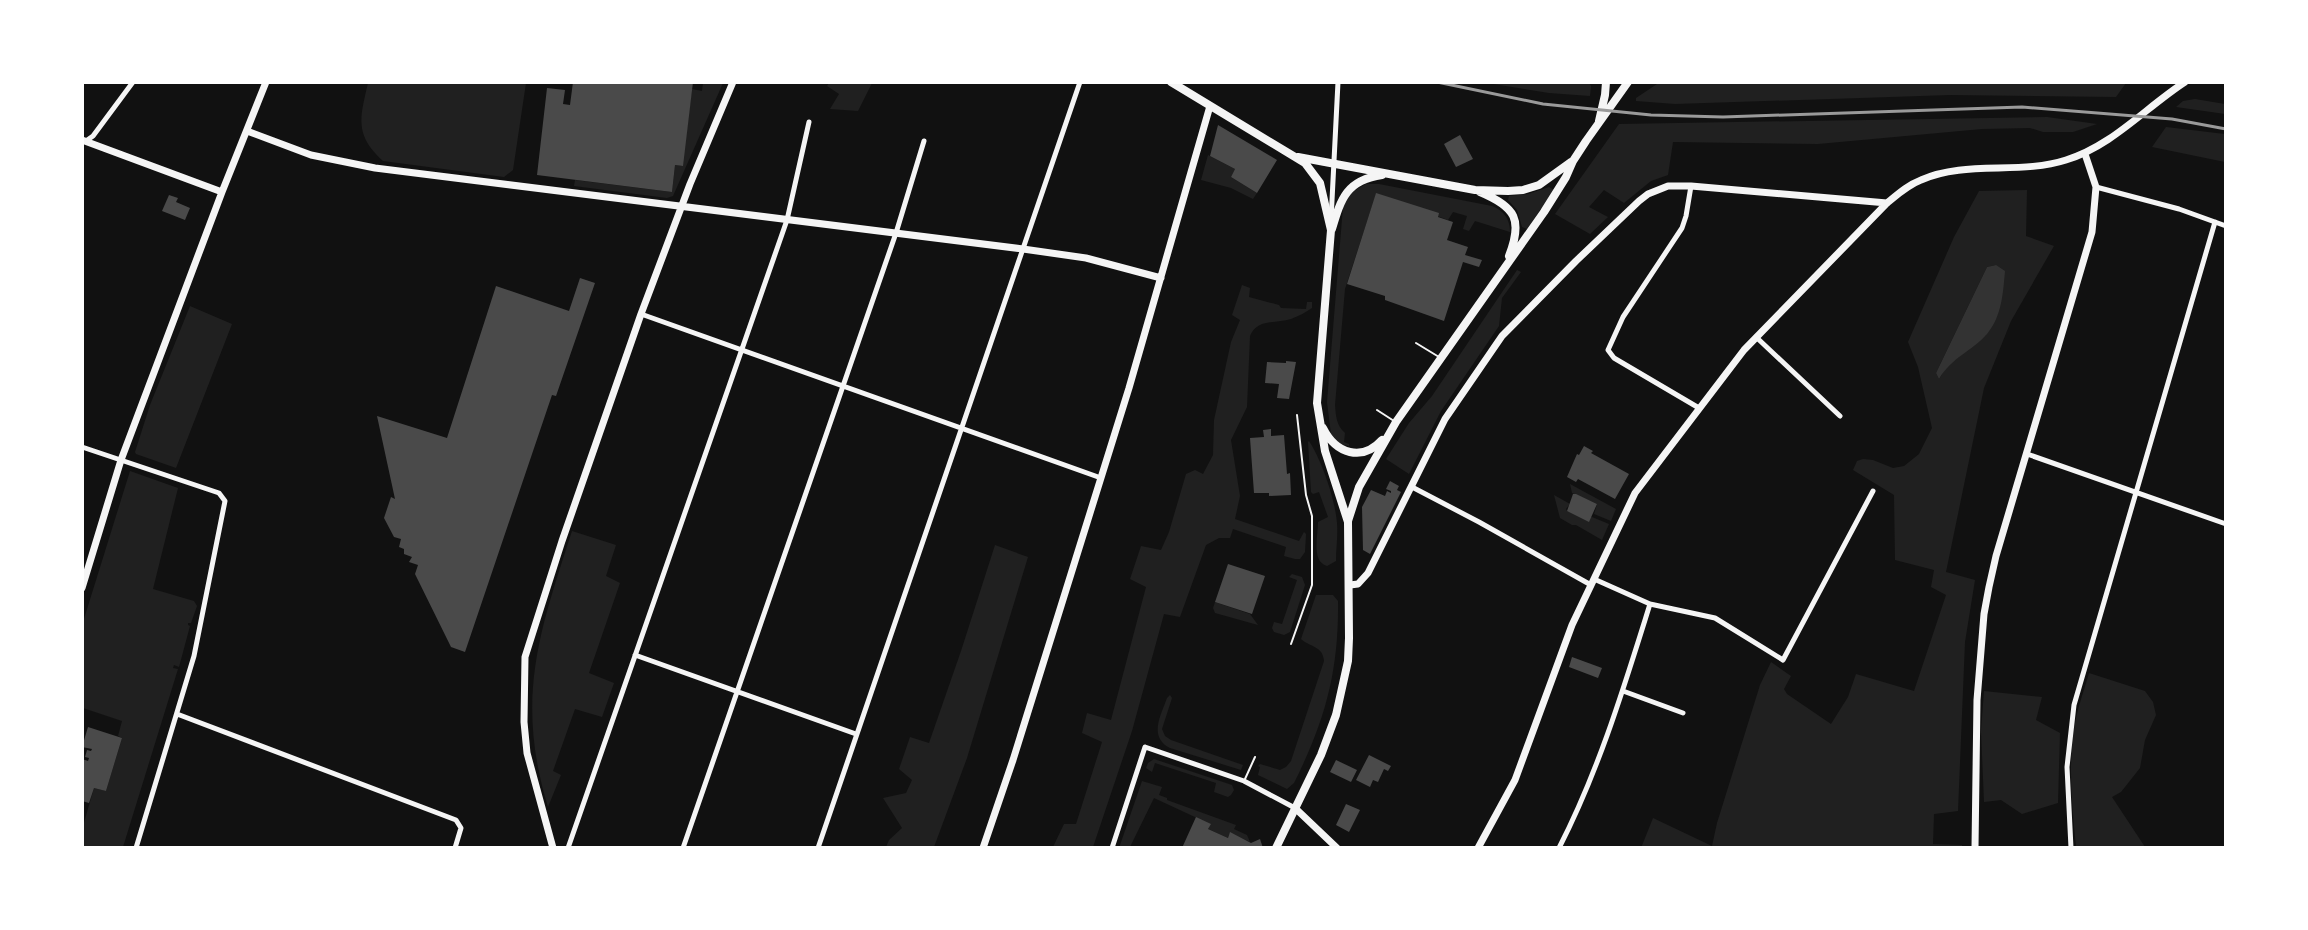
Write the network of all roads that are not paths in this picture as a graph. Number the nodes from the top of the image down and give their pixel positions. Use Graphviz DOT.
graph roads {
  1 [pos="134,82"];
  2 [pos="266,82"];
  3 [pos="733,82"];
  4 [pos="1080,82"];
  5 [pos="1171,82"];
  6 [pos="1338,82"];
  7 [pos="1606,82"];
  8 [pos="1628,82"];
  9 [pos="2185,82"];
  10 [pos="1210,106"];
  11 [pos="809,122"];
  12 [pos="1598,122"];
  13 [pos="246,131"];
  14 [pos="84,141"];
  15 [pos="924,141"];
  16 [pos="2085,154"];
  17 [pos="1297,157"];
  18 [pos="1573,161"];
  19 [pos="1333,162"];
  20 [pos="1393,175"];
  21 [pos="1692,186"];
  22 [pos="2096,187"];
  23 [pos="1475,190"];
  24 [pos="222,192"];
  25 [pos="1887,204"];
  26 [pos="681,207"];
  27 [pos="787,220"];
  28 [pos="2215,222"];
  29 [pos="2226,226"];
  30 [pos="1332,230"];
  31 [pos="896,233"];
  32 [pos="1023,249"];
  33 [pos="1505,266"];
  34 [pos="1161,278"];
  35 [pos="640,314"];
  36 [pos="1756,338"];
  37 [pos="1416,343"];
  38 [pos="741,350"];
  39 [pos="1440,358"];
  40 [pos="843,386"];
  41 [pos="1699,408"];
  42 [pos="1377,410"];
  43 [pos="1297,415"];
  44 [pos="1840,416"];
  45 [pos="1318,418"];
  46 [pos="1396,422"];
  47 [pos="961,429"];
  48 [pos="82,447"];
  49 [pos="2027,454"];
  50 [pos="121,460"];
  51 [pos="1101,478"];
  52 [pos="1412,487"];
  53 [pos="1873,491"];
  54 [pos="2136,492"];
  55 [pos="1348,522"];
  56 [pos="2226,524"];
  57 [pos="1592,582"];
  58 [pos="1350,585"];
  59 [pos="82,588"];
  60 [pos="1650,604"];
  61 [pos="1291,644"];
  62 [pos="635,655"];
  63 [pos="737,691"];
  64 [pos="1623,691"];
  65 [pos="1683,713"];
  66 [pos="177,714"];
  67 [pos="856,734"];
  68 [pos="1255,757"];
  69 [pos="1244,781"];
  70 [pos="1295,808"];
  71 [pos="136,848"];
  72 [pos="455,848"];
  73 [pos="553,848"];
  74 [pos="568,848"];
  75 [pos="683,848"];
  76 [pos="818,848"];
  77 [pos="983,848"];
  78 [pos="1112,848"];
  79 [pos="1276,848"];
  80 [pos="1337,848"];
  81 [pos="1478,848"];
  82 [pos="1559,848"];
  83 [pos="1975,848"];
  84 [pos="2071,848"];
  1 -- 14 [label="street"];
  2 -- 13 [label="street"];
  3 -- 26 [label="street"];
  4 -- 32 [label="street"];
  5 -- 10 [label="main road"];
  6 -- 19 [label="street"];
  7 -- 12 [label="main road"];
  8 -- 12 [label="main road"];
  9 -- 16 [label="street"];
  10 -- 17 [label="main road"];
  10 -- 34 [label="street"];
  11 -- 27 [label="street"];
  12 -- 18 [label="main road"];
  13 -- 24 [label="street"];
  13 -- 26 [label="street"];
  14 -- 24 [label="street"];
  15 -- 31 [label="street"];
  16 -- 22 [label="street"];
  16 -- 25 [label="street"];
  17 -- 19 [label="main road"];
  17 -- 30 [label="main road"];
  18 -- 23 [label="main road"];
  18 -- 33 [label="main road"];
  19 -- 20 [label="main road"];
  19 -- 30 [label="street"];
  20 -- 23 [label="main road"];
  20 -- 30 [label="main road"];
  21 -- 25 [label="street"];
  21 -- 41 [label="street"];
  21 -- 52 [label="street"];
  22 -- 28 [label="street"];
  22 -- 49 [label="street"];
  23 -- 33 [label="main road"];
  24 -- 50 [label="street"];
  25 -- 36 [label="street"];
  26 -- 27 [label="street"];
  26 -- 35 [label="street"];
  27 -- 31 [label="street"];
  27 -- 38 [label="street"];
  28 -- 29 [label="street"];
  28 -- 54 [label="street"];
  30 -- 45 [label="main road"];
  31 -- 32 [label="street"];
  31 -- 40 [label="street"];
  32 -- 34 [label="street"];
  32 -- 47 [label="street"];
  33 -- 39 [label="main road"];
  34 -- 51 [label="street"];
  35 -- 38 [label="street"];
  35 -- 73 [label="street"];
  36 -- 41 [label="street"];
  36 -- 44 [label="street"];
  37 -- 39 [label="lane"];
  38 -- 40 [label="street"];
  38 -- 62 [label="street"];
  39 -- 46 [label="main road"];
  40 -- 47 [label="street"];
  40 -- 63 [label="street"];
  41 -- 57 [label="street"];
  42 -- 46 [label="lane"];
  43 -- 61 [label="lane"];
  45 -- 46 [label="main road"];
  45 -- 55 [label="main road"];
  46 -- 55 [label="main road"];
  47 -- 51 [label="street"];
  47 -- 67 [label="street"];
  48 -- 50 [label="street"];
  49 -- 54 [label="street"];
  49 -- 83 [label="street"];
  50 -- 59 [label="street"];
  50 -- 66 [label="street"];
  51 -- 77 [label="street"];
  52 -- 57 [label="street"];
  52 -- 58 [label="street"];
  53 -- 60 [label="street"];
  54 -- 56 [label="street"];
  54 -- 84 [label="street"];
  55 -- 58 [label="main road"];
  57 -- 60 [label="street"];
  57 -- 81 [label="street"];
  58 -- 70 [label="main road"];
  60 -- 64 [label="street"];
  62 -- 63 [label="street"];
  62 -- 74 [label="street"];
  63 -- 67 [label="street"];
  63 -- 75 [label="street"];
  64 -- 65 [label="street"];
  64 -- 82 [label="street"];
  66 -- 71 [label="street"];
  66 -- 72 [label="street"];
  67 -- 76 [label="street"];
  68 -- 69 [label="lane"];
  69 -- 70 [label="street"];
  69 -- 78 [label="street"];
  70 -- 79 [label="main road"];
  70 -- 80 [label="street"];
}
